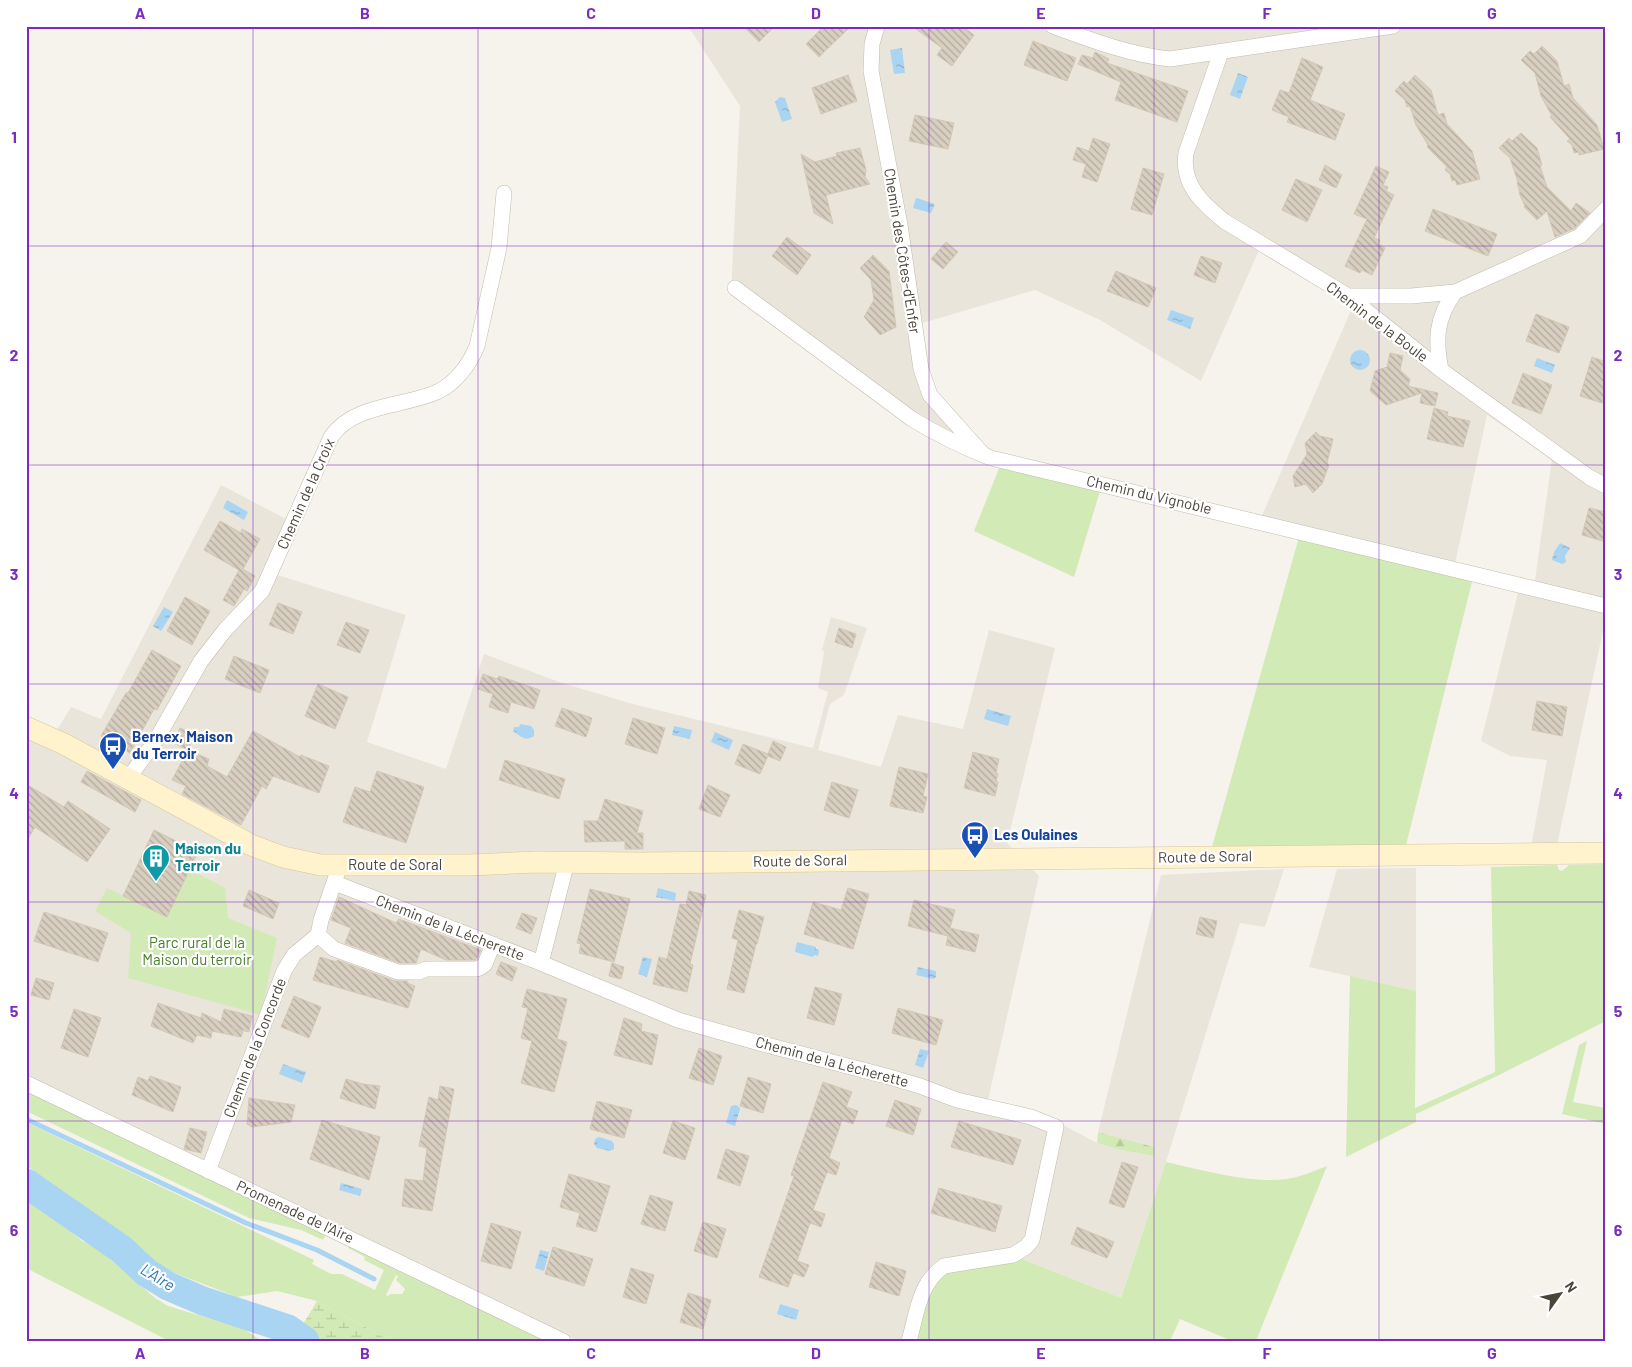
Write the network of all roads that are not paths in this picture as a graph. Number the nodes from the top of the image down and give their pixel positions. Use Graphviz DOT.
graph roads {
  1 [pos="877,26"];
  2 [pos="1053,26"];
  3 [pos="1393,26"];
  4 [pos="1221,52"];
  5 [pos="504,194"];
  6 [pos="1606,210"];
  7 [pos="735,288"];
  8 [pos="1454,292"];
  9 [pos="1348,296"];
  10 [pos="1441,370"];
  11 [pos="984,455"];
  12 [pos="1606,486"];
  13 [pos="1606,606"];
  14 [pos="26,727"];
  15 [pos="128,779"];
  16 [pos="1606,853"];
  17 [pos="567,862"];
  18 [pos="337,874"];
  19 [pos="318,935"];
  20 [pos="493,944"];
  21 [pos="541,963"];
  22 [pos="26,1083"];
  23 [pos="208,1171"];
  24 [pos="563,1341"];
  25 [pos="909,1341"];
  1 -- 11 [label="street, Chemin des Côtes-d'Enfer"];
  2 -- 4 [label="street"];
  3 -- 4 [label="street"];
  4 -- 9 [label="street, Chemin de la Boule"];
  5 -- 15 [label="street, Chemin de la Croix"];
  6 -- 8 [label="street"];
  7 -- 11 [label="street, Chemin du Vignoble"];
  8 -- 9 [label="street"];
  8 -- 10 [label="street"];
  9 -- 10 [label="street, Chemin de la Boule"];
  10 -- 12 [label="street, Chemin de la Boule"];
  11 -- 13 [label="street, Chemin du Vignoble"];
  14 -- 15 [label="street, Route de Soral"];
  15 -- 18 [label="street, Route de Soral"];
  16 -- 17 [label="street, Route de Soral"];
  17 -- 18 [label="street, Route de Soral"];
  17 -- 21 [label="street"];
  18 -- 19 [label="street"];
  18 -- 20 [label="street, Chemin de la Lécherette"];
  19 -- 20 [label="street"];
  19 -- 23 [label="street, Chemin de la Concorde"];
  20 -- 21 [label="street, Chemin de la Lécherette"];
  21 -- 25 [label="street, Chemin de la Lécherette"];
  22 -- 23 [label="street, Promenade de l'Aire"];
  23 -- 24 [label="street, Promenade de l'Aire"];
}
